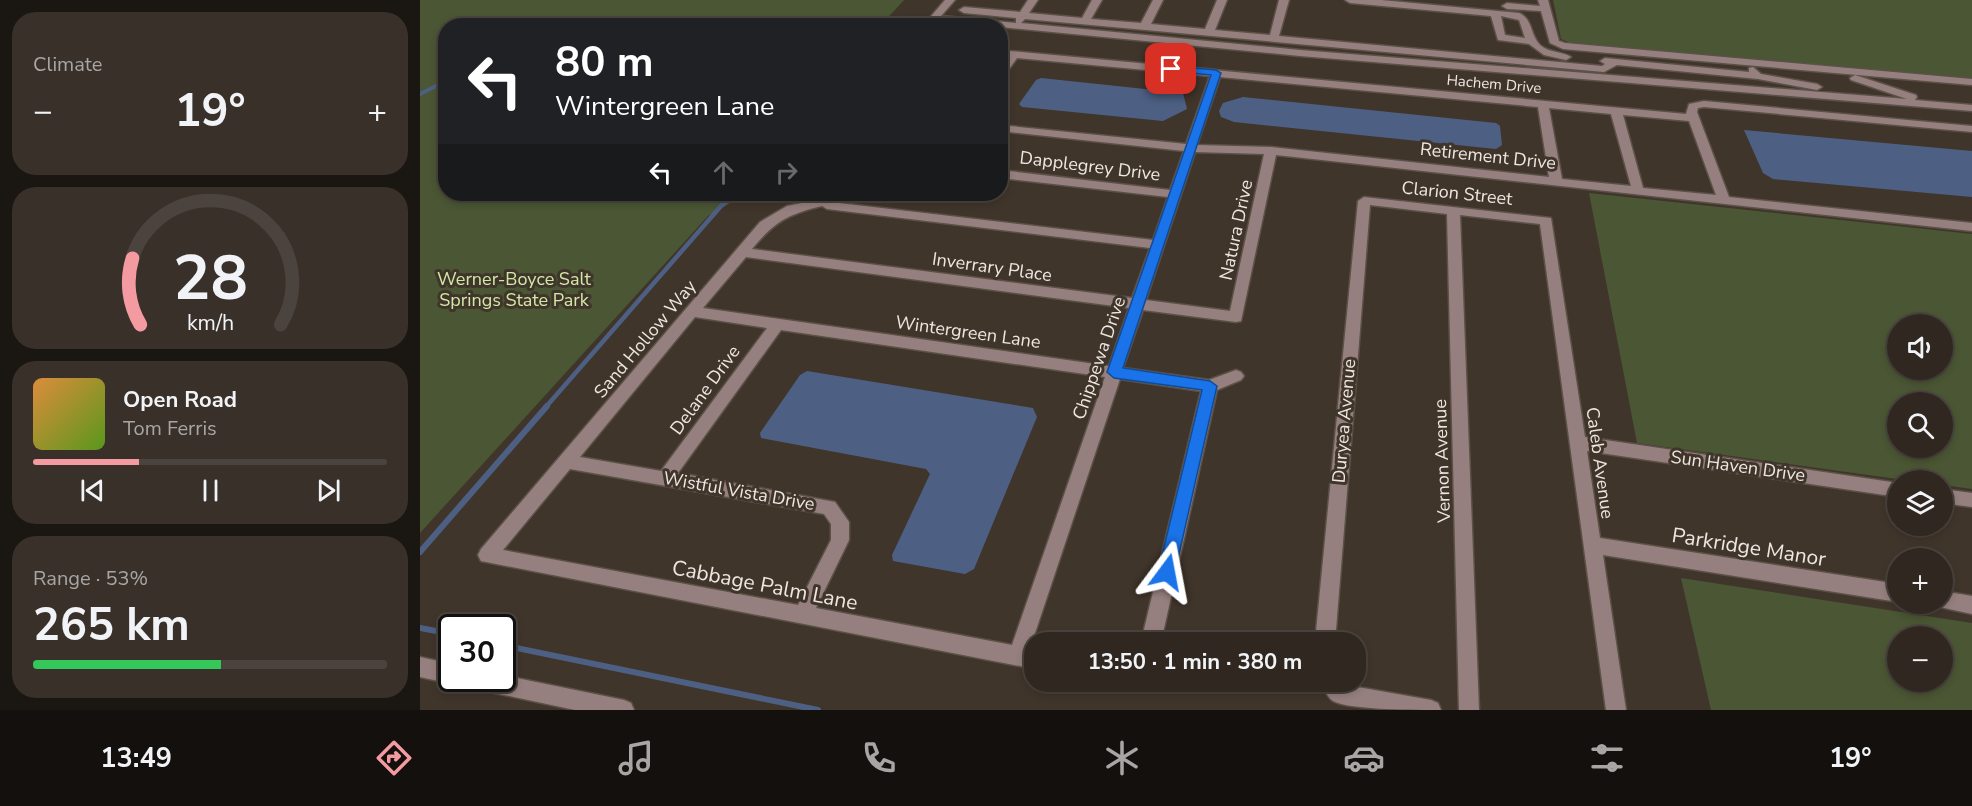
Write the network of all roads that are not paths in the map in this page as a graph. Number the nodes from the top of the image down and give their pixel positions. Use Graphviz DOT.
graph roads {
  1 [pos="950,0"];
  2 [pos="972,0"];
  3 [pos="1033,0"];
  4 [pos="1097,0"];
  5 [pos="1158,0"];
  6 [pos="1222,0"];
  7 [pos="1284,0"];
  8 [pos="1350,0"];
  9 [pos="1438,0"];
  10 [pos="1544,4"];
  11 [pos="964,10"];
  12 [pos="990,12"];
  13 [pos="1496,13"];
  14 [pos="1023,15"];
  15 [pos="934,18"];
  16 [pos="957,18"];
  17 [pos="986,18"];
  18 [pos="1085,21"];
  19 [pos="1008,25"];
  20 [pos="1016,26"];
  21 [pos="1145,26"];
  22 [pos="1209,32"];
  23 [pos="1274,38"];
  24 [pos="1530,41"];
  25 [pos="1008,54"];
  26 [pos="1014,54"];
  27 [pos="1615,62"];
  28 [pos="1747,62"];
  29 [pos="1008,63"];
  30 [pos="1837,71"];
  31 [pos="1216,73"];
  32 [pos="1758,76"];
  33 [pos="1972,82"];
  34 [pos="1543,104"];
  35 [pos="1941,105"];
  36 [pos="1972,108"];
  37 [pos="1616,111"];
  38 [pos="1693,118"];
  39 [pos="1008,129"];
  40 [pos="1972,129"];
  41 [pos="1191,148"];
  42 [pos="1271,151"];
  43 [pos="1008,175"];
  44 [pos="1556,181"];
  45 [pos="1638,190"];
  46 [pos="1175,194"];
  47 [pos="1724,199"];
  48 [pos="831,201"];
  49 [pos="1364,201"];
  50 [pos="818,204"];
  51 [pos="1453,211"];
  52 [pos="1546,221"];
  53 [pos="1972,227"];
  54 [pos="1158,245"];
  55 [pos="744,252"];
  56 [pos="1137,304"];
  57 [pos="693,312"];
  58 [pos="1236,317"];
  59 [pos="777,324"];
  60 [pos="1114,372"];
  61 [pos="1236,376"];
  62 [pos="1210,386"];
  63 [pos="1578,443"];
  64 [pos="566,461"];
  65 [pos="665,478"];
  66 [pos="1887,488"];
  67 [pos="1953,497"];
  68 [pos="1972,500"];
  69 [pos="1593,545"];
  70 [pos="487,555"];
  71 [pos="1887,591"];
  72 [pos="1953,602"];
  73 [pos="1972,605"];
  74 [pos="803,615"];
  75 [pos="1034,632"];
  76 [pos="1152,632"];
  77 [pos="1326,632"];
  78 [pos="1024,657"];
  79 [pos="420,668"];
  80 [pos="438,671"];
  81 [pos="516,687"];
  82 [pos="1338,692"];
  83 [pos="624,710"];
  84 [pos="1431,710"];
  85 [pos="1469,710"];
  86 [pos="1616,710"];
  1 -- 15 [label="street"];
  2 -- 11 [label="street"];
  3 -- 14 [label="street"];
  4 -- 18 [label="street"];
  5 -- 21 [label="street"];
  6 -- 22 [label="street"];
  7 -- 23 [label="street"];
  8 -- 13 [label="street"];
  9 -- 10 [label="street"];
  10 -- 28 [label="street"];
  11 -- 12 [label="street"];
  11 -- 16 [label="street"];
  12 -- 14 [label="street"];
  12 -- 17 [label="street"];
  13 -- 24 [label="street"];
  13 -- 24 [label="street"];
  14 -- 18 [label="street"];
  14 -- 20 [label="street"];
  18 -- 21 [label="street"];
  19 -- 20 [label="street"];
  20 -- 35 [label="street"];
  21 -- 22 [label="street"];
  22 -- 23 [label="street"];
  23 -- 27 [label="street"];
  24 -- 27 [label="street"];
  25 -- 26 [label="street, Hachem Drive"];
  26 -- 29 [label="street"];
  26 -- 31 [label="street, Hachem Drive"];
  27 -- 32 [label="street"];
  28 -- 30 [label="street"];
  28 -- 32 [label="street"];
  30 -- 33 [label="street"];
  30 -- 35 [label="street"];
  31 -- 34 [label="street, Hachem Drive"];
  31 -- 41 [label="street, Chippewa Drive"];
  32 -- 35 [label="street"];
  34 -- 37 [label="street, Hachem Drive"];
  34 -- 44 [label="street"];
  35 -- 36 [label="street"];
  37 -- 38 [label="street, Hachem Drive"];
  37 -- 45 [label="street"];
  38 -- 40 [label="street"];
  38 -- 47 [label="street"];
  39 -- 41 [label="street, Retirement Drive"];
  41 -- 42 [label="street, Retirement Drive"];
  41 -- 46 [label="street, Chippewa Drive"];
  42 -- 44 [label="street, Retirement Drive"];
  42 -- 58 [label="street, Natura Drive"];
  43 -- 46 [label="street, Dapplegrey Drive"];
  44 -- 45 [label="street, Retirement Drive"];
  45 -- 47 [label="street, Retirement Drive"];
  46 -- 54 [label="street, Chippewa Drive"];
  47 -- 53 [label="street, Retirement Drive"];
  48 -- 50 [label="street, Sand Hollow Way"];
  49 -- 51 [label="street, Clarion Street"];
  49 -- 77 [label="street, Duryea Avenue"];
  50 -- 54 [label="street"];
  50 -- 55 [label="street, Sand Hollow Way"];
  51 -- 52 [label="street, Clarion Street"];
  51 -- 85 [label="street, Vernon Avenue"];
  52 -- 63 [label="street, Caleb Avenue"];
  54 -- 56 [label="street, Chippewa Drive"];
  55 -- 56 [label="street, Inverrary Place"];
  55 -- 57 [label="street, Sand Hollow Way"];
  56 -- 58 [label="street, Inverrary Place"];
  56 -- 60 [label="street, Chippewa Drive"];
  57 -- 59 [label="street, Wintergreen Lane"];
  57 -- 64 [label="street, Sand Hollow Way"];
  59 -- 60 [label="street, Wintergreen Lane"];
  59 -- 65 [label="street, Delane Drive"];
  60 -- 62 [label="street, Wintergreen Lane"];
  60 -- 75 [label="street, Chippewa Drive"];
  61 -- 62 [label="street, Wintergreen Lane"];
  62 -- 76 [label="street"];
  63 -- 66 [label="street, Sun Haven Drive"];
  63 -- 69 [label="street, Caleb Avenue"];
  64 -- 65 [label="street, Wistful Vista Drive"];
  64 -- 70 [label="street, Sand Hollow Way"];
  65 -- 74 [label="street, Wistful Vista Drive"];
  67 -- 68 [label="street"];
  69 -- 71 [label="street, Parkridge Manor"];
  69 -- 86 [label="street, Caleb Avenue"];
  70 -- 74 [label="street, Cabbage Palm Lane"];
  72 -- 73 [label="street"];
  74 -- 78 [label="street, Cabbage Palm Lane"];
  79 -- 80 [label="street"];
  81 -- 83 [label="street"];
  82 -- 84 [label="street"];
}
